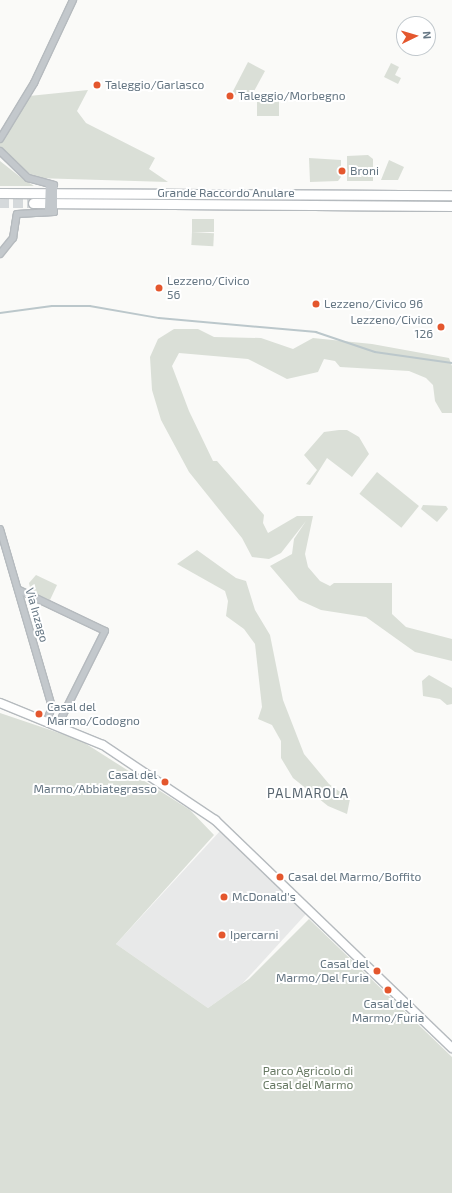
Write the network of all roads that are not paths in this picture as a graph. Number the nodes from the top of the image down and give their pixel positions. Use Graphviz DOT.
graph roads {
  1 [pos="73,0"];
  2 [pos="0,139"];
  3 [pos="0,151"];
  4 [pos="0,193"];
  5 [pos="452,195"];
  6 [pos="33,203"];
  7 [pos="452,206"];
  8 [pos="0,254"];
  9 [pos="0,529"];
  10 [pos="19,590"];
  11 [pos="0,703"];
  12 [pos="47,721"];
  13 [pos="58,725"];
  14 [pos="452,1048"];
  1 -- 2 [label="street"];
  3 -- 8 [label="street, bridge"];
  4 -- 5 [label="highway, Grande Raccordo Anulare"];
  6 -- 7 [label="highway, Grande Raccordo Anulare"];
  9 -- 10 [label="street, Via Inzago"];
  10 -- 12 [label="street, Via Inzago"];
  10 -- 13 [label="street"];
  11 -- 12 [label="main road"];
  12 -- 13 [label="main road"];
  13 -- 14 [label="main road"];
}
